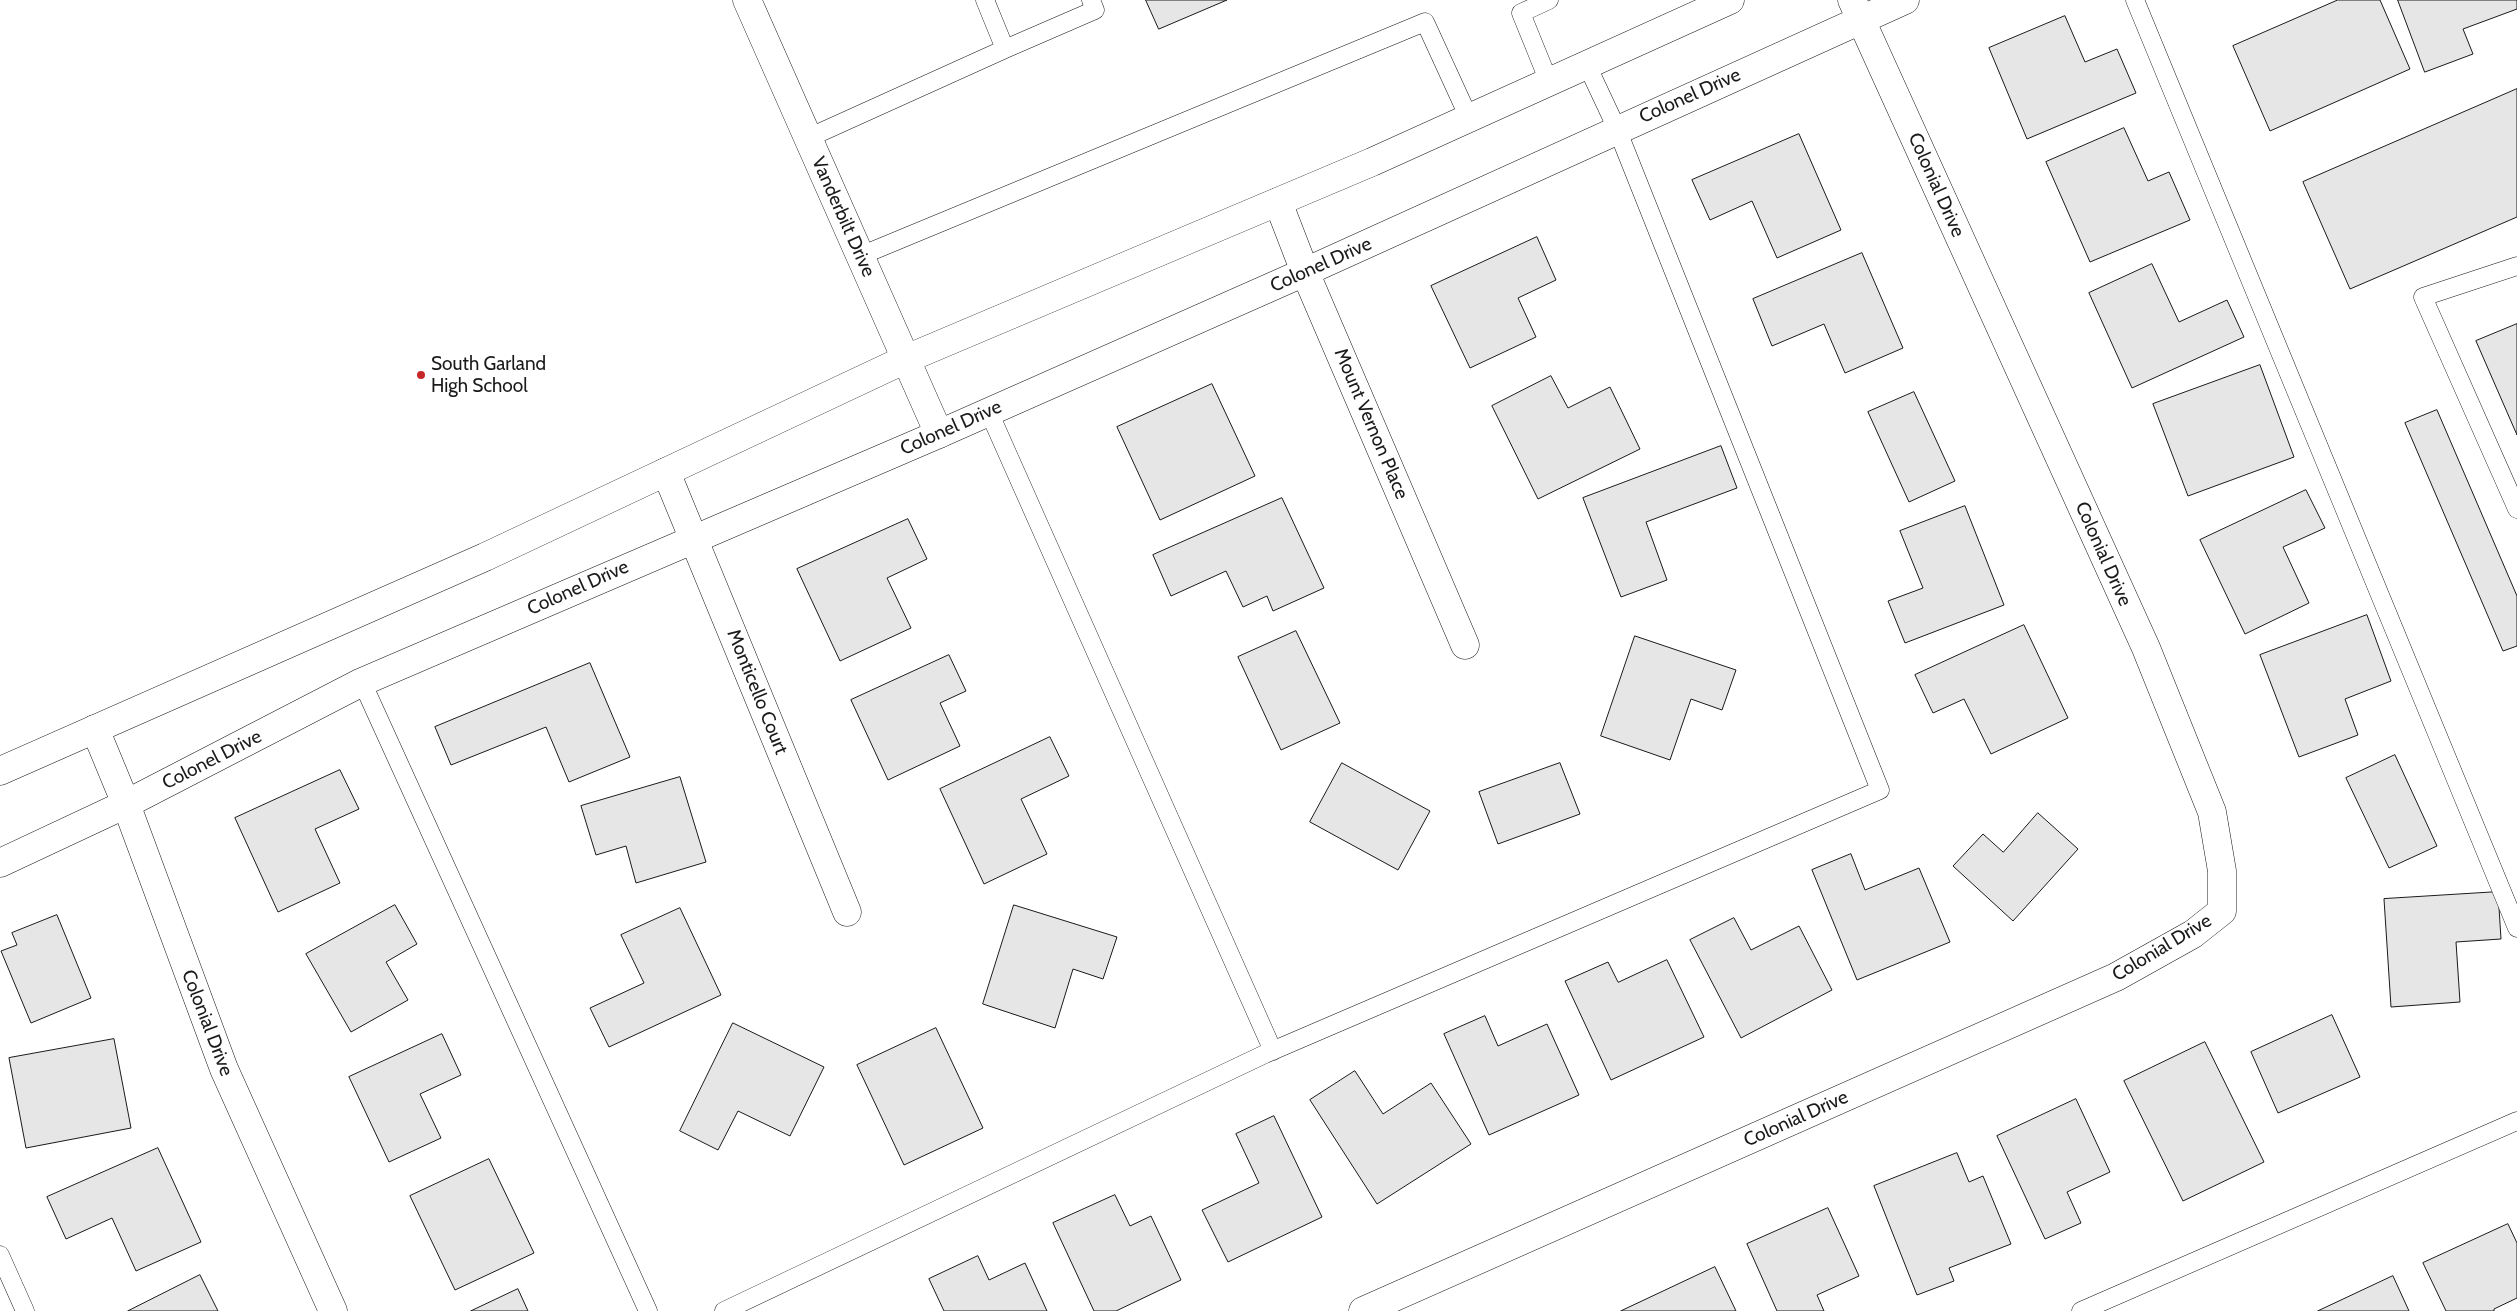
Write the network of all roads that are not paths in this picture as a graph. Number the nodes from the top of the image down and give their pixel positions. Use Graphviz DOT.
graph roads {
  1 [pos="747,0"];
  2 [pos="985,0"];
  3 [pos="1091,0"];
  4 [pos="1549,0"];
  5 [pos="1730,0"];
  6 [pos="1905,0"];
  7 [pos="2135,0"];
  8 [pos="1856,10"];
  9 [pos="1005,49"];
  10 [pos="1587,65"];
  11 [pos="1550,82"];
  12 [pos="1469,118"];
  13 [pos="1617,129"];
  14 [pos="808,138"];
  15 [pos="1278,202"];
  16 [pos="860,256"];
  17 [pos="2517,266"];
  18 [pos="1305,272"];
  19 [pos="906,359"];
  20 [pos="989,412"];
  21 [pos="939,434"];
  22 [pos="666,472"];
  23 [pos="2517,508"];
  24 [pos="694,537"];
  25 [pos="1465,645"];
  26 [pos="362,682"];
  27 [pos="95,729"];
  28 [pos="0,771"];
  29 [pos="126,804"];
  30 [pos="0,863"];
  31 [pos="847,912"];
  32 [pos="2517,928"];
  33 [pos="1273,1051"];
  34 [pos="2517,1121"];
  35 [pos="0,1254"];
  36 [pos="1393,1305"];
  37 [pos="25,1311"];
  38 [pos="333,1311"];
  39 [pos="648,1311"];
  40 [pos="724,1311"];
  41 [pos="1363,1311"];
  42 [pos="2081,1311"];
  1 -- 14 [label="street, Vanderbilt Drive"];
  2 -- 9 [label="lane"];
  3 -- 9 [label="lane"];
  4 -- 11 [label="lane"];
  5 -- 10 [label="street"];
  6 -- 8 [label="street, Colonel Drive"];
  7 -- 32 [label="lane"];
  8 -- 13 [label="street, Colonel Drive"];
  8 -- 36 [label="street, Colonial Drive"];
  9 -- 14 [label="lane"];
  10 -- 11 [label="street"];
  10 -- 13 [label="lane"];
  11 -- 12 [label="street"];
  12 -- 15 [label="street"];
  12 -- 16 [label="lane"];
  13 -- 18 [label="street, Colonel Drive"];
  13 -- 33 [label="lane"];
  14 -- 16 [label="street, Vanderbilt Drive"];
  15 -- 18 [label="street, Mount Vernon Place"];
  15 -- 19 [label="street"];
  16 -- 19 [label="street, Vanderbilt Drive"];
  17 -- 23 [label="lane"];
  18 -- 20 [label="street, Colonel Drive"];
  18 -- 25 [label="street, Mount Vernon Place"];
  19 -- 21 [label="street, Vanderbilt Drive"];
  19 -- 22 [label="street"];
  20 -- 21 [label="street, Colonel Drive"];
  20 -- 33 [label="lane"];
  21 -- 24 [label="street, Colonel Drive"];
  22 -- 24 [label="street, Monticello Court"];
  22 -- 27 [label="street"];
  24 -- 26 [label="street, Colonel Drive"];
  24 -- 31 [label="street, Monticello Court"];
  26 -- 29 [label="street, Colonel Drive"];
  26 -- 39 [label="lane"];
  27 -- 28 [label="street"];
  27 -- 29 [label="street, Colonial Drive"];
  29 -- 30 [label="street, Colonel Drive"];
  29 -- 38 [label="street, Colonial Drive"];
  33 -- 40 [label="lane"];
  34 -- 42 [label="lane"];
  35 -- 37 [label="lane"];
  36 -- 41 [label="street, Colonial Drive"];
}
